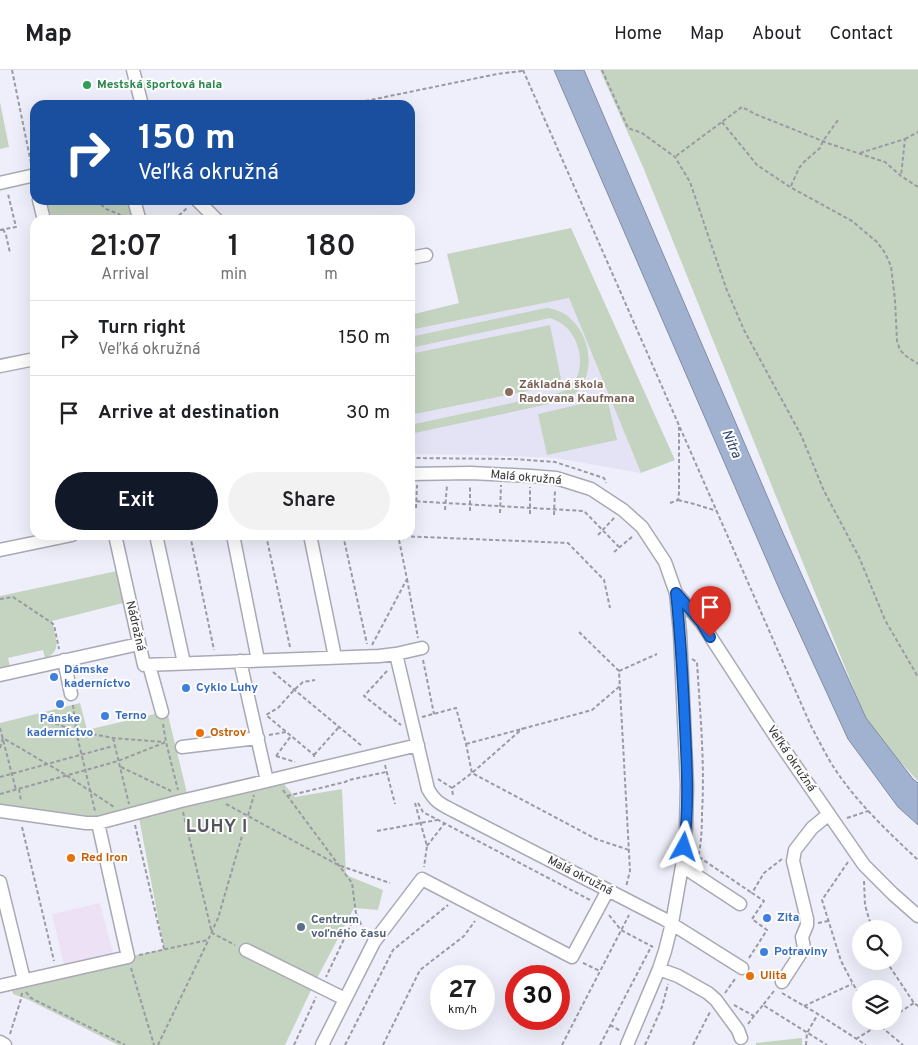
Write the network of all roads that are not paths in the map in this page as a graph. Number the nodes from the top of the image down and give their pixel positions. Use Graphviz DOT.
graph roads {
  1 [pos="133,70"];
  2 [pos="141,100"];
  3 [pos="30,178"];
  4 [pos="4,185"];
  5 [pos="196,205"];
  6 [pos="210,215"];
  7 [pos="426,254"];
  8 [pos="415,257"];
  9 [pos="30,360"];
  10 [pos="0,366"];
  11 [pos="415,478"];
  12 [pos="48,540"];
  13 [pos="116,540"];
  14 [pos="157,540"];
  15 [pos="233,540"];
  16 [pos="311,540"];
  17 [pos="0,550"];
  18 [pos="676,593"];
  19 [pos="139,644"];
  20 [pos="422,650"];
  21 [pos="335,657"];
  22 [pos="258,660"];
  23 [pos="394,660"];
  24 [pos="63,661"];
  25 [pos="240,661"];
  26 [pos="184,663"];
  27 [pos="149,665"];
  28 [pos="0,675"];
  29 [pos="71,694"];
  30 [pos="162,712"];
  31 [pos="258,738"];
  32 [pos="418,745"];
  33 [pos="182,747"];
  34 [pos="266,778"];
  35 [pos="0,811"];
  36 [pos="833,819"];
  37 [pos="98,823"];
  38 [pos="682,866"];
  39 [pos="0,882"];
  40 [pos="608,890"];
  41 [pos="740,904"];
  42 [pos="918,916"];
  43 [pos="672,923"];
  44 [pos="246,950"];
  45 [pos="742,968"];
  46 [pos="665,971"];
  47 [pos="0,986"];
  48 [pos="24,988"];
  49 [pos="780,988"];
  50 [pos="345,999"];
  51 [pos="741,1038"];
  52 [pos="322,1045"];
  53 [pos="627,1045"];
  1 -- 2 [label="street"];
  3 -- 4 [label="street"];
  5 -- 6 [label="street"];
  7 -- 8 [label="street"];
  9 -- 10 [label="street"];
  11 -- 18 [label="street, Malá okružná"];
  12 -- 17 [label="street"];
  13 -- 19 [label="street, Nádražná"];
  14 -- 26 [label="street"];
  15 -- 22 [label="street"];
  16 -- 21 [label="street"];
  18 -- 36 [label="street, Veľká okružná"];
  18 -- 38 [label="street, Malá okružná"];
  19 -- 24 [label="street"];
  19 -- 27 [label="street, Nádražná"];
  20 -- 23 [label="street, Nádražná"];
  21 -- 22 [label="street, Nádražná"];
  21 -- 23 [label="street, Nádražná"];
  22 -- 25 [label="street, Nádražná"];
  23 -- 32 [label="street, Malá okružná"];
  24 -- 28 [label="street"];
  24 -- 29 [label="street"];
  25 -- 26 [label="street, Nádražná"];
  25 -- 31 [label="street"];
  26 -- 27 [label="street, Nádražná"];
  27 -- 30 [label="street"];
  31 -- 33 [label="street"];
  31 -- 34 [label="street"];
  32 -- 34 [label="street"];
  32 -- 40 [label="street, Malá okružná"];
  34 -- 37 [label="street"];
  35 -- 37 [label="street"];
  36 -- 42 [label="street, Veľká okružná"];
  36 -- 49 [label="street"];
  37 -- 48 [label="street"];
  38 -- 41 [label="street"];
  38 -- 43 [label="street, Malá okružná"];
  39 -- 48 [label="street"];
  40 -- 43 [label="street, Malá okružná"];
  40 -- 50 [label="street"];
  43 -- 45 [label="street"];
  43 -- 46 [label="street, Malá okružná"];
  44 -- 50 [label="street"];
  46 -- 51 [label="street"];
  46 -- 53 [label="street, Malá okružná"];
  47 -- 48 [label="street"];
  50 -- 52 [label="street"];
}
